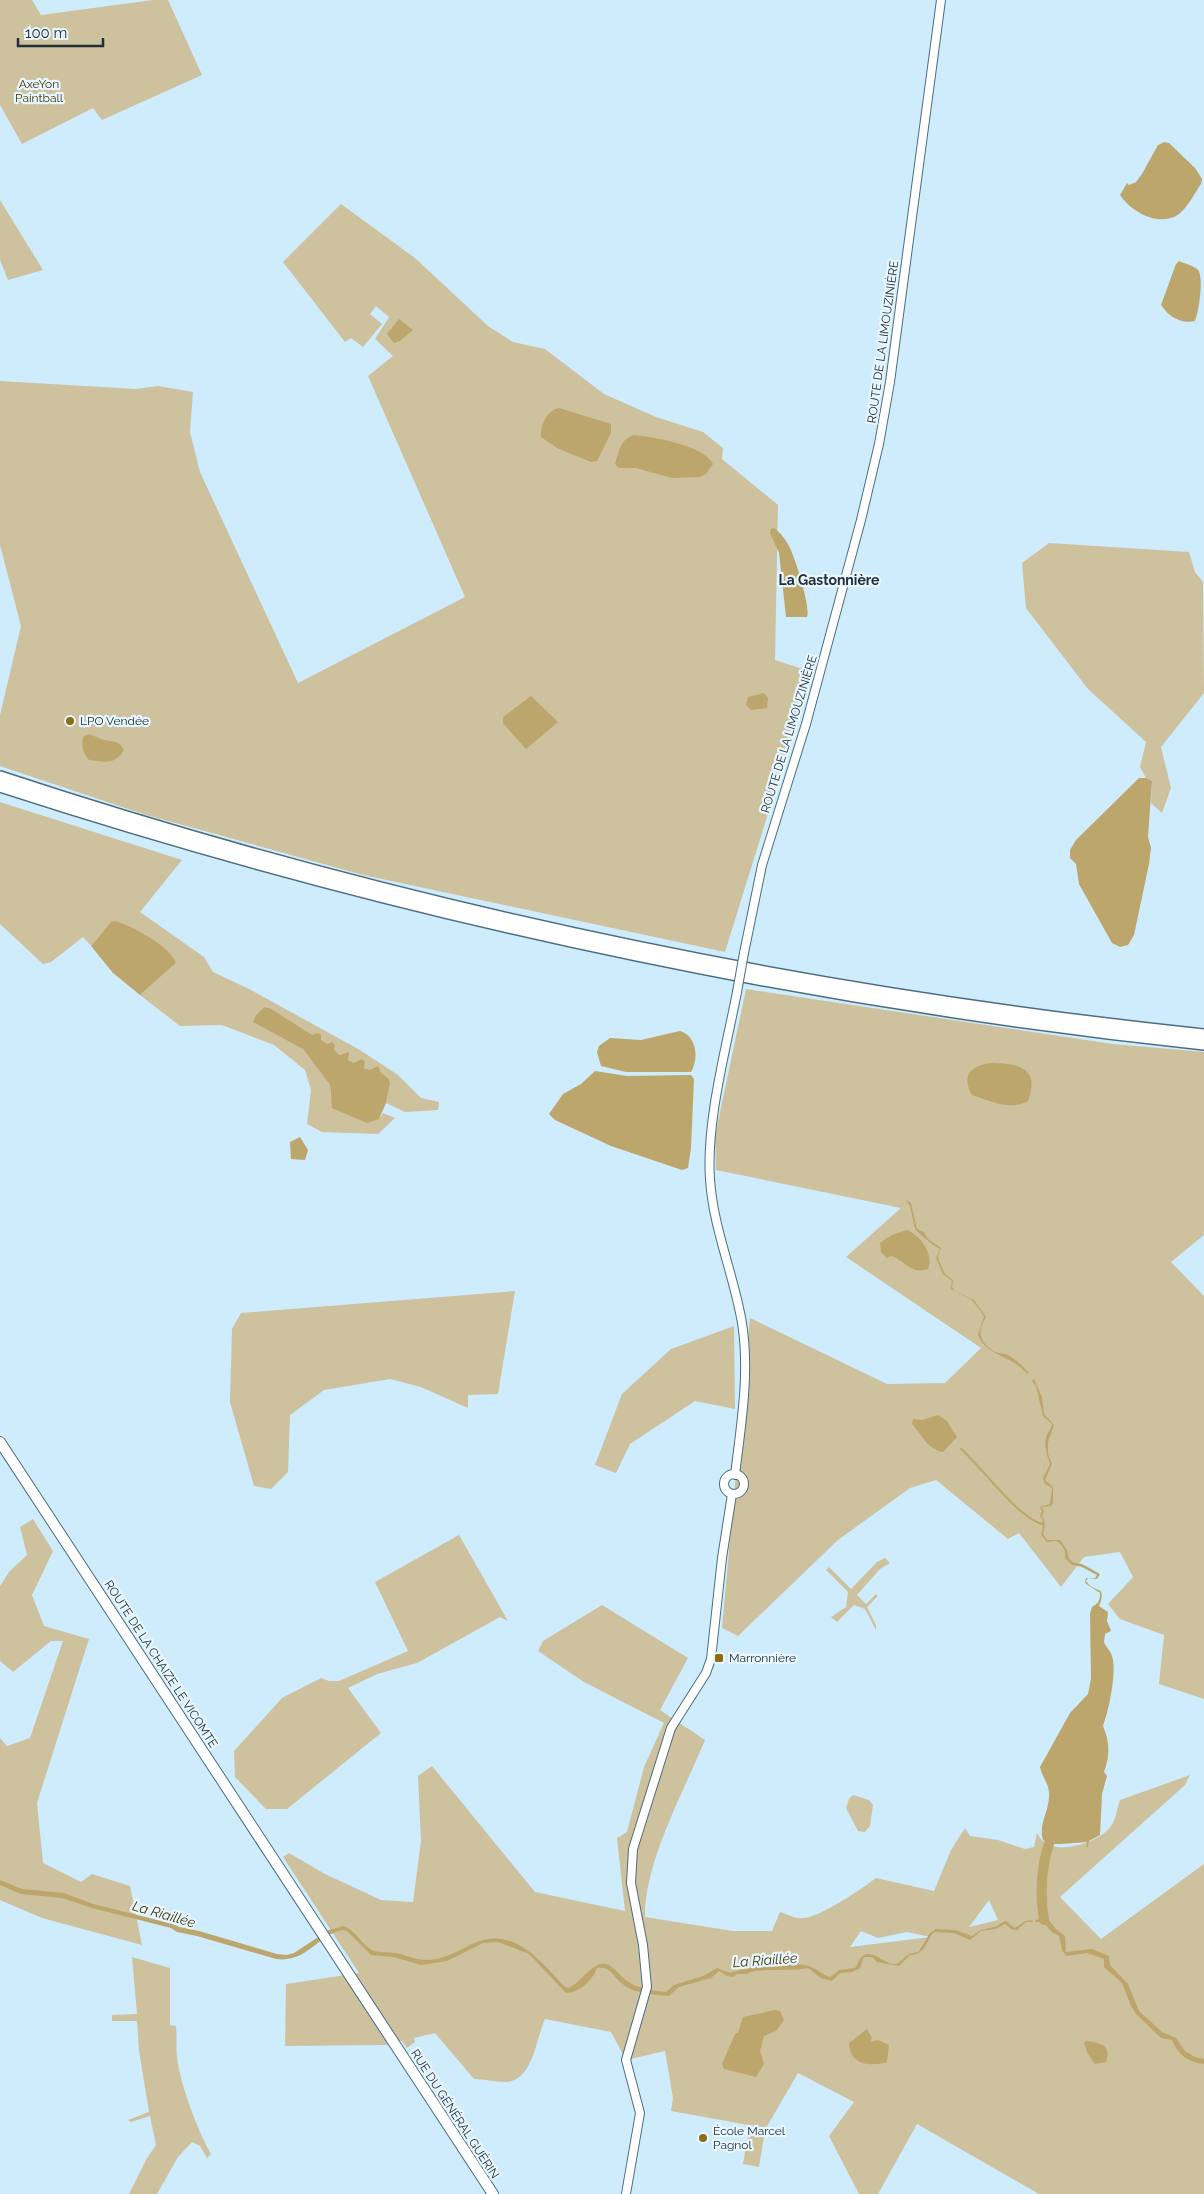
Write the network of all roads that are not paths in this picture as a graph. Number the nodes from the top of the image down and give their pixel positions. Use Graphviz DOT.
graph roads {
  1 [pos="941,0"];
  2 [pos="0,778"];
  3 [pos="0,786"];
  4 [pos="1204,1035"];
  5 [pos="1204,1044"];
  6 [pos="0,1442"];
  7 [pos="735,1474"];
  8 [pos="732,1494"];
  9 [pos="325,1936"];
  10 [pos="493,2194"];
  11 [pos="626,2194"];
  1 -- 7 [label="street, ROUTE DE LA LIMOUZINIÈRE, bridge"];
  2 -- 4 [label="highway"];
  3 -- 5 [label="highway"];
  6 -- 9 [label="main road, ROUTE DE LA CHAIZE LE VICOMTE"];
  7 -- 8 [label="street"];
  7 -- 8 [label="street"];
  8 -- 11 [label="street"];
  9 -- 10 [label="main road, RUE DU GÉNÉRAL GUÉRIN"];
}
